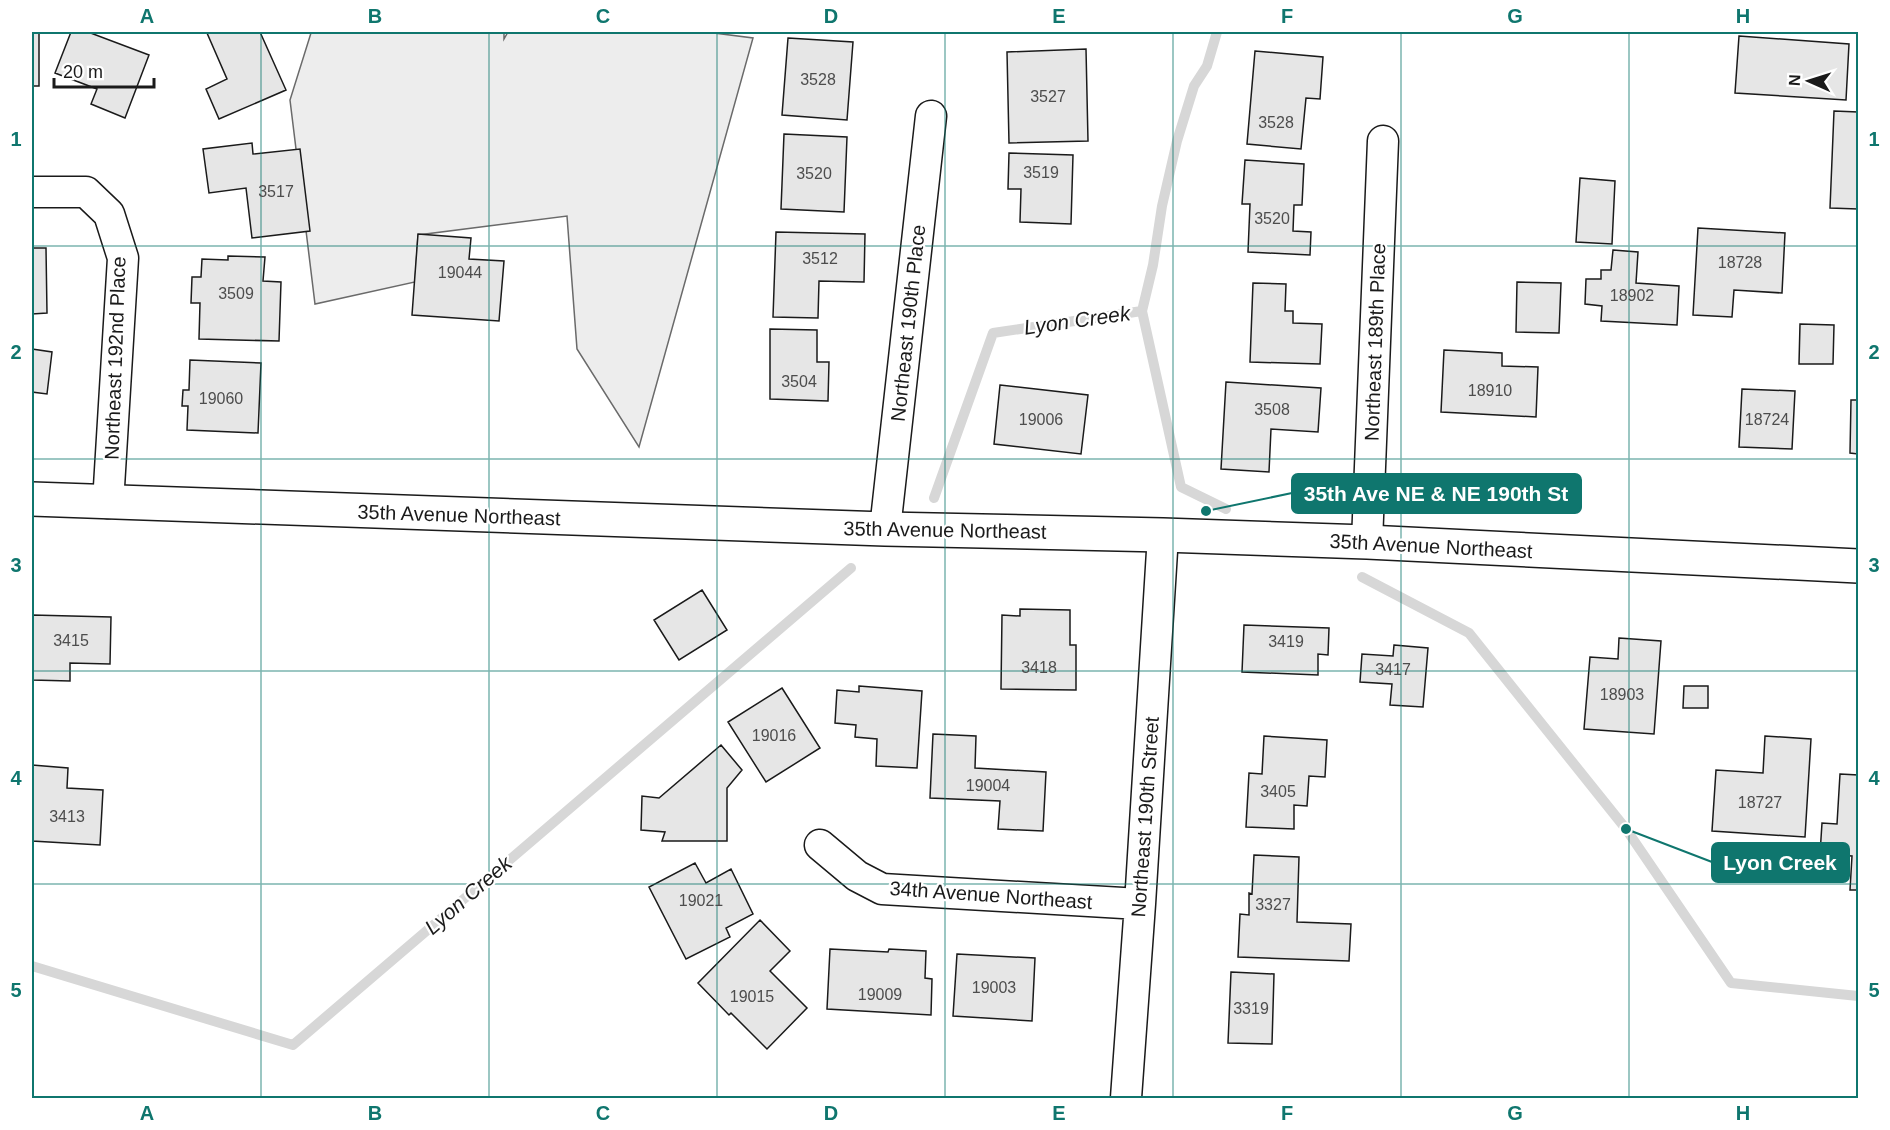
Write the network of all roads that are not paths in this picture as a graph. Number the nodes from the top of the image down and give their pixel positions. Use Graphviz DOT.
graph roads {
  1 [pos="931,116"];
  2 [pos="1383,141"];
  3 [pos="32,192"];
  4 [pos="32,500"];
  5 [pos="108,503"];
  6 [pos="885,529"];
  7 [pos="1163,535"];
  8 [pos="1367,543"];
  9 [pos="1858,566"];
  10 [pos="820,845"];
  11 [pos="1140,904"];
  12 [pos="1126,1098"];
  1 -- 6 [label="street, Northeast 190th Place"];
  2 -- 8 [label="street, Northeast 189th Place"];
  3 -- 5 [label="street, Northeast 192nd Place"];
  4 -- 5 [label="street, 35th Avenue Northeast"];
  5 -- 6 [label="street, 35th Avenue Northeast"];
  6 -- 7 [label="street, 35th Avenue Northeast"];
  7 -- 8 [label="street, 35th Avenue Northeast"];
  7 -- 11 [label="street, Northeast 190th Street"];
  8 -- 9 [label="street, 35th Avenue Northeast"];
  10 -- 11 [label="street, 34th Avenue Northeast"];
  11 -- 12 [label="street, Northeast 190th Street"];
}
